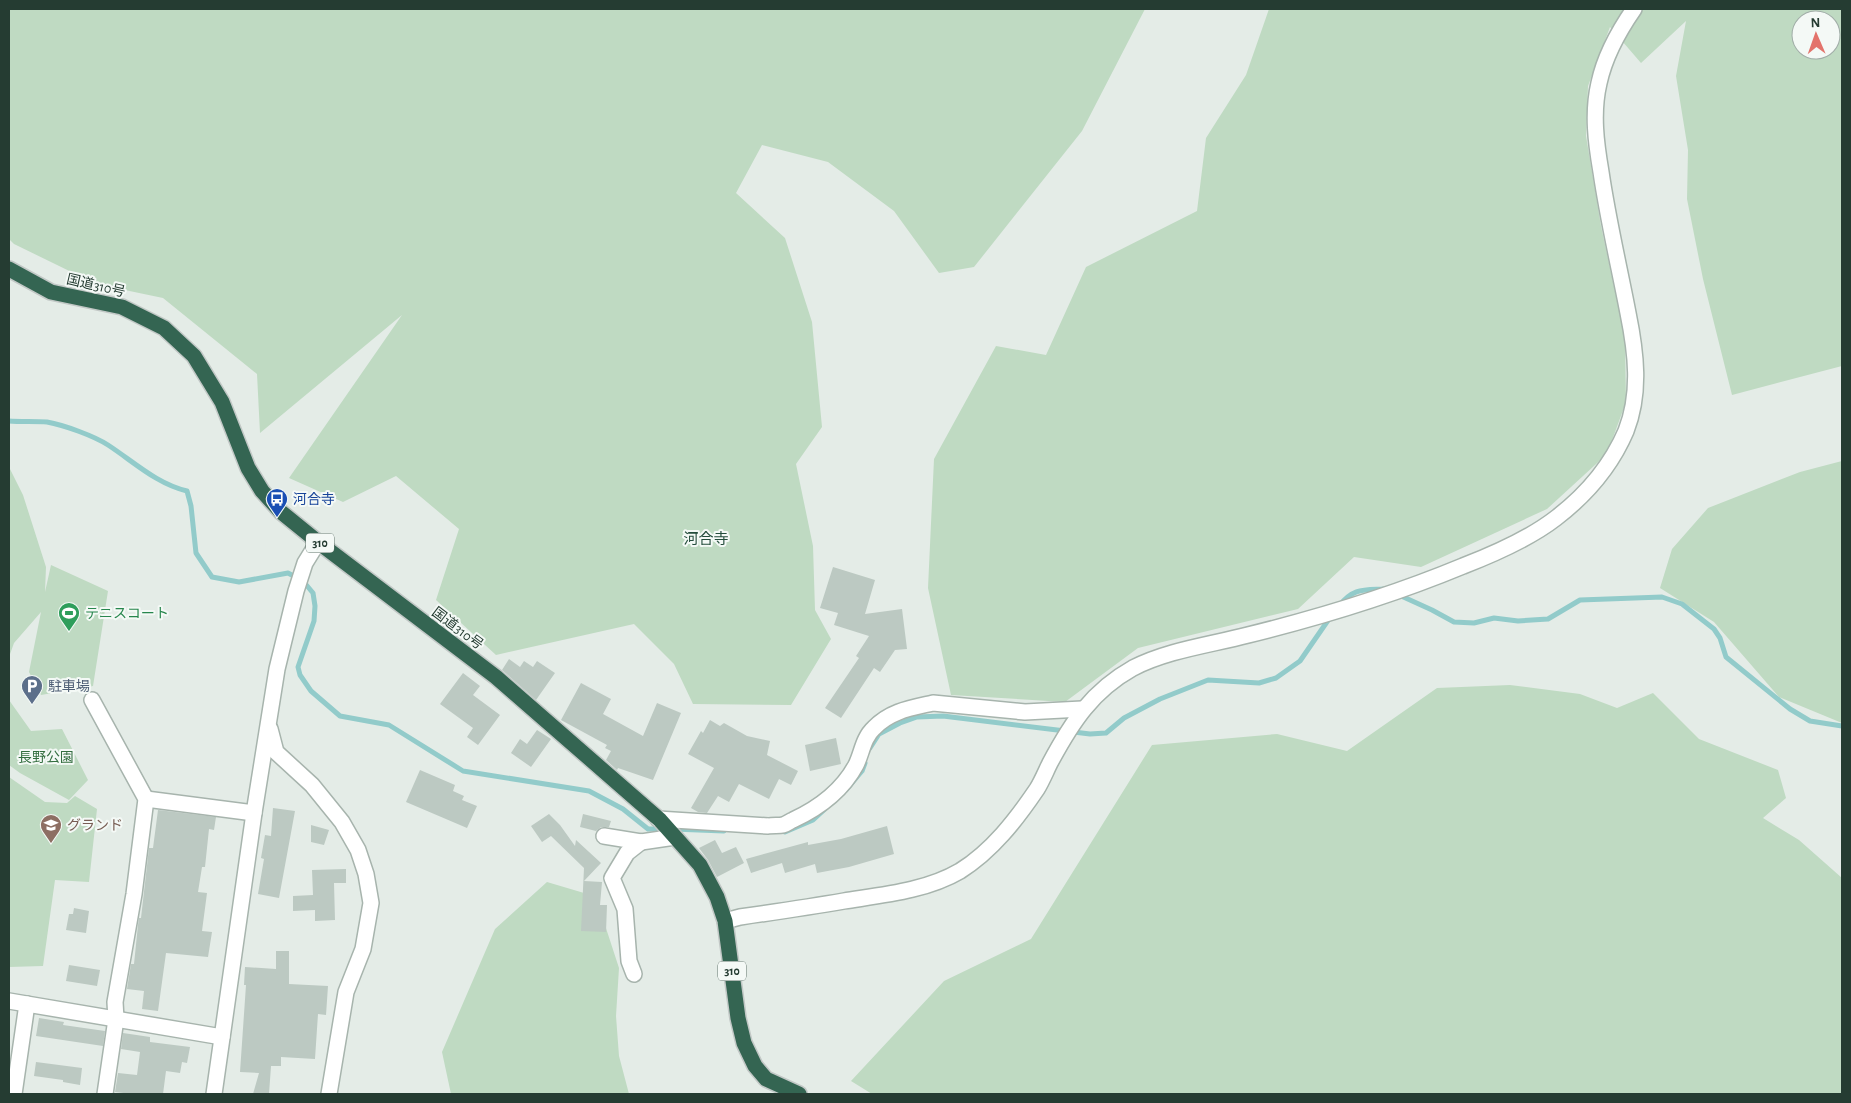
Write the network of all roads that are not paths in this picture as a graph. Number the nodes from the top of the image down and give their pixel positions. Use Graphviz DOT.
graph roads {
  1 [pos="1634,9"];
  2 [pos="9,269"];
  3 [pos="318,542"];
  4 [pos="92,700"];
  5 [pos="1079,714"];
  6 [pos="270,725"];
  7 [pos="146,799"];
  8 [pos="254,813"];
  9 [pos="659,819"];
  10 [pos="604,836"];
  11 [pos="674,836"];
  12 [pos="641,842"];
  13 [pos="725,921"];
  14 [pos="634,974"];
  15 [pos="9,1001"];
  16 [pos="27,1004"];
  17 [pos="116,1019"];
  18 [pos="222,1037"];
  19 [pos="14,1094"];
  20 [pos="105,1094"];
  21 [pos="214,1094"];
  22 [pos="329,1094"];
  23 [pos="799,1094"];
  1 -- 5 [label="street"];
  2 -- 3 [label="highway, 国道310号 / 310"];
  3 -- 6 [label="street"];
  3 -- 9 [label="highway, 国道310号 / 310"];
  4 -- 7 [label="street"];
  5 -- 9 [label="street"];
  5 -- 13 [label="street"];
  6 -- 8 [label="street"];
  6 -- 22 [label="street"];
  7 -- 8 [label="street"];
  7 -- 17 [label="street"];
  8 -- 18 [label="street"];
  9 -- 11 [label="highway, 国道310号 / 310"];
  10 -- 12 [label="street"];
  11 -- 12 [label="street"];
  11 -- 13 [label="highway, 国道310号 / 310"];
  12 -- 14 [label="street"];
  13 -- 23 [label="highway, 国道310号 / 310"];
  15 -- 16 [label="street"];
  16 -- 17 [label="street"];
  16 -- 19 [label="street"];
  17 -- 18 [label="street"];
  17 -- 20 [label="street"];
  18 -- 21 [label="street"];
}
